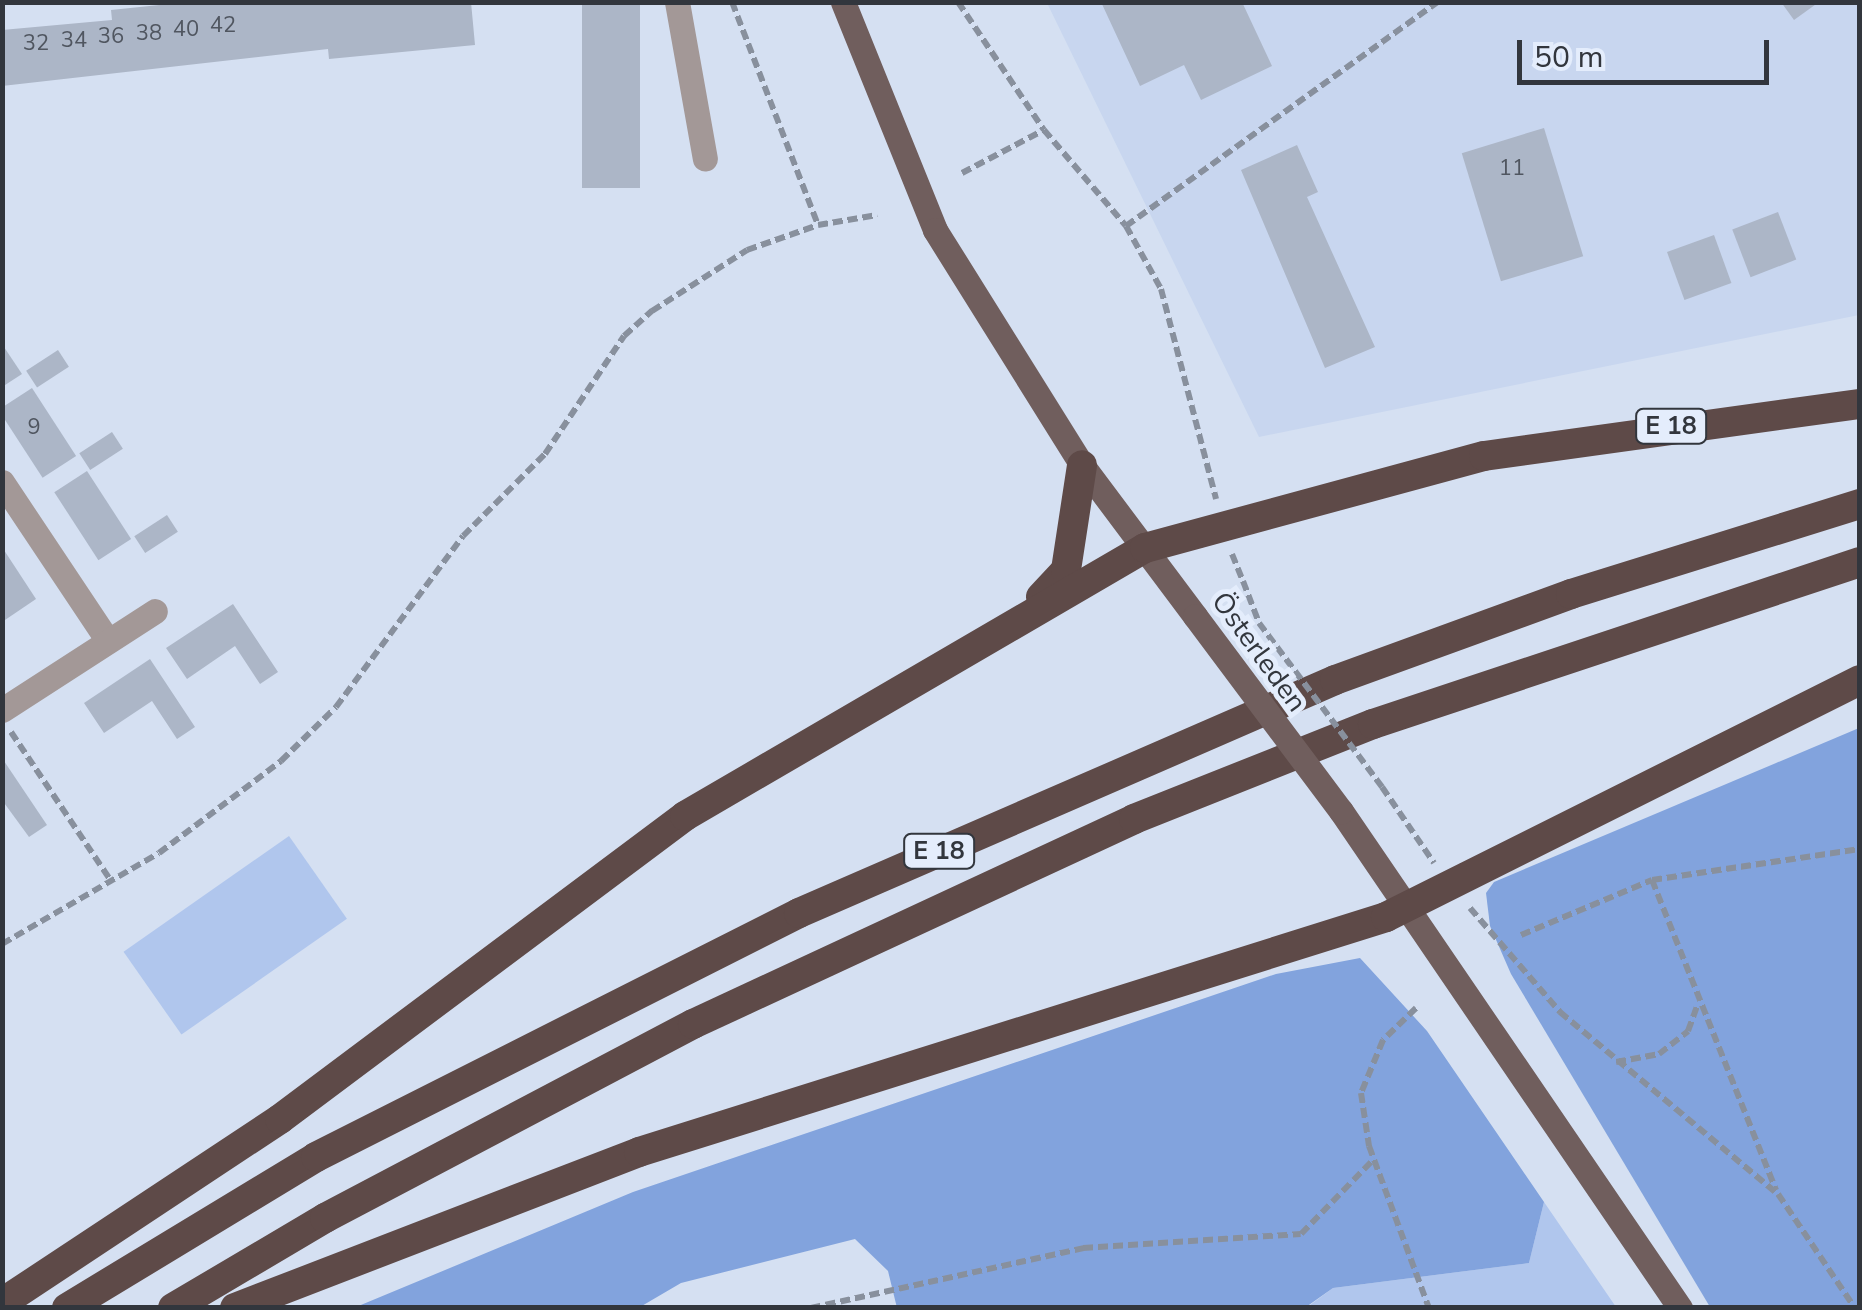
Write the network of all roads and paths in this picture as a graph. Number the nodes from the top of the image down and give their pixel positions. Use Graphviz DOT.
graph roads {
  1 [pos="677,2"];
  2 [pos="732,2"];
  3 [pos="843,2"];
  4 [pos="958,2"];
  5 [pos="1438,2"];
  6 [pos="1044,130"];
  7 [pos="705,159"];
  8 [pos="962,173"];
  9 [pos="877,215"];
  10 [pos="818,225"];
  11 [pos="1126,226"];
  12 [pos="1860,404"];
  13 [pos="1082,464"];
  14 [pos="2,482"];
  15 [pos="1860,504"];
  16 [pos="1224,528"];
  17 [pos="1145,548"];
  18 [pos="1860,562"];
  19 [pos="156,611"];
  20 [pos="1025,614"];
  21 [pos="108,642"];
  22 [pos="1860,680"];
  23 [pos="2,710"];
  24 [pos="2,720"];
  25 [pos="1860,848"];
  26 [pos="1652,880"];
  27 [pos="110,881"];
  28 [pos="1452,886"];
  29 [pos="1411,904"];
  30 [pos="1521,936"];
  31 [pos="2,944"];
  32 [pos="1699,1002"];
  33 [pos="1416,1008"];
  34 [pos="1616,1062"];
  35 [pos="1374,1159"];
  36 [pos="1778,1194"];
  37 [pos="2,1303"];
  38 [pos="67,1308"];
  39 [pos="173,1308"];
  40 [pos="234,1308"];
  41 [pos="811,1308"];
  42 [pos="1429,1308"];
  43 [pos="1680,1308"];
  44 [pos="1855,1308"];
  1 -- 7 [label="street"];
  2 -- 10 [label="path"];
  3 -- 13 [label="main road, Österleden"];
  4 -- 6 [label="path"];
  5 -- 11 [label="path"];
  6 -- 8 [label="path"];
  6 -- 11 [label="path"];
  9 -- 10 [label="path"];
  10 -- 27 [label="path"];
  11 -- 16 [label="path"];
  12 -- 16 [label="highway, E 18"];
  13 -- 17 [label="main road, Österleden"];
  13 -- 20 [label="highway"];
  14 -- 21 [label="street"];
  15 -- 38 [label="highway, E 18"];
  16 -- 17 [label="highway, E 18"];
  16 -- 28 [label="path, bridge"];
  17 -- 20 [label="highway, E 18"];
  17 -- 29 [label="main road, Österleden, bridge"];
  18 -- 39 [label="highway, E 18"];
  19 -- 21 [label="street"];
  20 -- 37 [label="highway, E 18"];
  21 -- 23 [label="street"];
  22 -- 28 [label="highway"];
  24 -- 27 [label="path"];
  25 -- 26 [label="path"];
  26 -- 30 [label="path"];
  26 -- 32 [label="path"];
  27 -- 31 [label="path"];
  28 -- 29 [label="highway"];
  28 -- 34 [label="path"];
  29 -- 40 [label="highway"];
  29 -- 43 [label="main road, Österleden"];
  32 -- 34 [label="path"];
  32 -- 36 [label="path"];
  33 -- 35 [label="path"];
  34 -- 36 [label="path"];
  35 -- 41 [label="path"];
  35 -- 42 [label="path"];
  36 -- 44 [label="path"];
}
